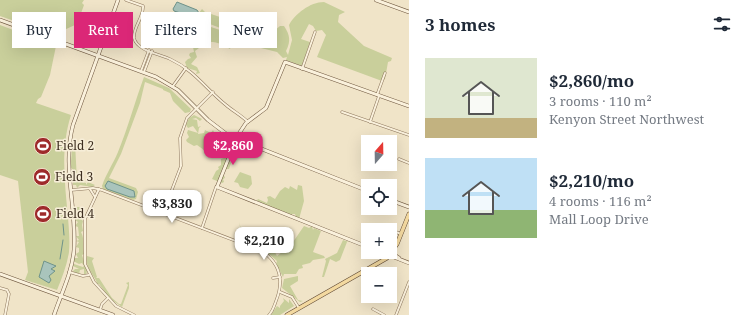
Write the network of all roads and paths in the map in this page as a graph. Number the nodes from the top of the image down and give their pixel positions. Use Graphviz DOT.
graph roads {
  1 [pos="118,0"];
  2 [pos="126,0"];
  3 [pos="376,0"];
  4 [pos="409,12"];
  5 [pos="0,20"];
  6 [pos="315,32"];
  7 [pos="150,51"];
  8 [pos="98,56"];
  9 [pos="186,68"];
  10 [pos="302,68"];
  11 [pos="143,72"];
  12 [pos="385,73"];
  13 [pos="173,86"];
  14 [pos="213,92"];
  15 [pos="378,95"];
  16 [pos="409,106"];
  17 [pos="197,108"];
  18 [pos="342,112"];
  19 [pos="248,122"];
  20 [pos="370,122"];
  21 [pos="409,135"];
  22 [pos="236,139"];
  23 [pos="399,159"];
  24 [pos="409,163"];
  25 [pos="216,187"];
  26 [pos="89,188"];
  27 [pos="361,188"];
  28 [pos="99,189"];
  29 [pos="71,190"];
  30 [pos="105,191"];
  31 [pos="96,196"];
  32 [pos="397,203"];
  33 [pos="409,207"];
  34 [pos="163,213"];
  35 [pos="409,214"];
  36 [pos="202,228"];
  37 [pos="397,232"];
  38 [pos="401,234"];
  39 [pos="397,243"];
  40 [pos="361,244"];
  41 [pos="397,257"];
  42 [pos="397,258"];
  43 [pos="382,259"];
  44 [pos="404,261"];
  45 [pos="409,263"];
  46 [pos="69,272"];
  47 [pos="0,274"];
  48 [pos="89,275"];
  49 [pos="280,277"];
  50 [pos="273,278"];
  51 [pos="409,282"];
  52 [pos="0,288"];
  53 [pos="280,292"];
  54 [pos="61,295"];
  55 [pos="108,298"];
  56 [pos="299,308"];
  57 [pos="100,310"];
  58 [pos="373,310"];
  59 [pos="5,315"];
  60 [pos="54,315"];
  61 [pos="113,315"];
  62 [pos="134,315"];
  63 [pos="269,315"];
  64 [pos="287,315"];
  65 [pos="384,315"];
  66 [pos="396,315"];
  1 -- 8 [label="main road"];
  2 -- 7 [label="street"];
  3 -- 4 [label="main road"];
  5 -- 8 [label="main road"];
  6 -- 10 [label="street"];
  7 -- 9 [label="street"];
  7 -- 11 [label="street"];
  8 -- 11 [label="main road"];
  8 -- 29 [label="main road"];
  9 -- 13 [label="street"];
  9 -- 14 [label="street"];
  10 -- 15 [label="main road"];
  10 -- 19 [label="main road"];
  11 -- 13 [label="main road"];
  12 -- 15 [label="street"];
  13 -- 17 [label="main road"];
  14 -- 17 [label="street"];
  14 -- 19 [label="street"];
  15 -- 16 [label="main road"];
  15 -- 20 [label="street"];
  17 -- 22 [label="main road"];
  17 -- 34 [label="street"];
  18 -- 20 [label="street"];
  19 -- 22 [label="main road"];
  20 -- 21 [label="street"];
  22 -- 25 [label="main road"];
  22 -- 27 [label="main road"];
  23 -- 24 [label="street"];
  25 -- 36 [label="street"];
  25 -- 40 [label="main road"];
  26 -- 28 [label="street"];
  26 -- 29 [label="street"];
  26 -- 31 [label="street"];
  28 -- 30 [label="street"];
  28 -- 31 [label="street"];
  29 -- 46 [label="main road"];
  30 -- 31 [label="street"];
  30 -- 34 [label="street"];
  31 -- 48 [label="street"];
  32 -- 33 [label="main road"];
  34 -- 36 [label="street"];
  35 -- 38 [label="main road"];
  36 -- 49 [label="street"];
  37 -- 38 [label="street"];
  38 -- 39 [label="main road"];
  41 -- 44 [label="main road"];
  42 -- 44 [label="main road"];
  43 -- 56 [label="main road"];
  44 -- 45 [label="main road"];
  46 -- 48 [label="street"];
  46 -- 54 [label="main road"];
  47 -- 54 [label="main road"];
  48 -- 55 [label="street"];
  49 -- 50 [label="street"];
  49 -- 53 [label="street"];
  51 -- 66 [label="street"];
  52 -- 59 [label="street"];
  53 -- 56 [label="street"];
  53 -- 63 [label="street"];
  54 -- 57 [label="main road"];
  54 -- 60 [label="main road"];
  55 -- 57 [label="street"];
  55 -- 62 [label="street"];
  56 -- 64 [label="main road"];
  57 -- 61 [label="main road"];
  58 -- 65 [label="street"];
}
